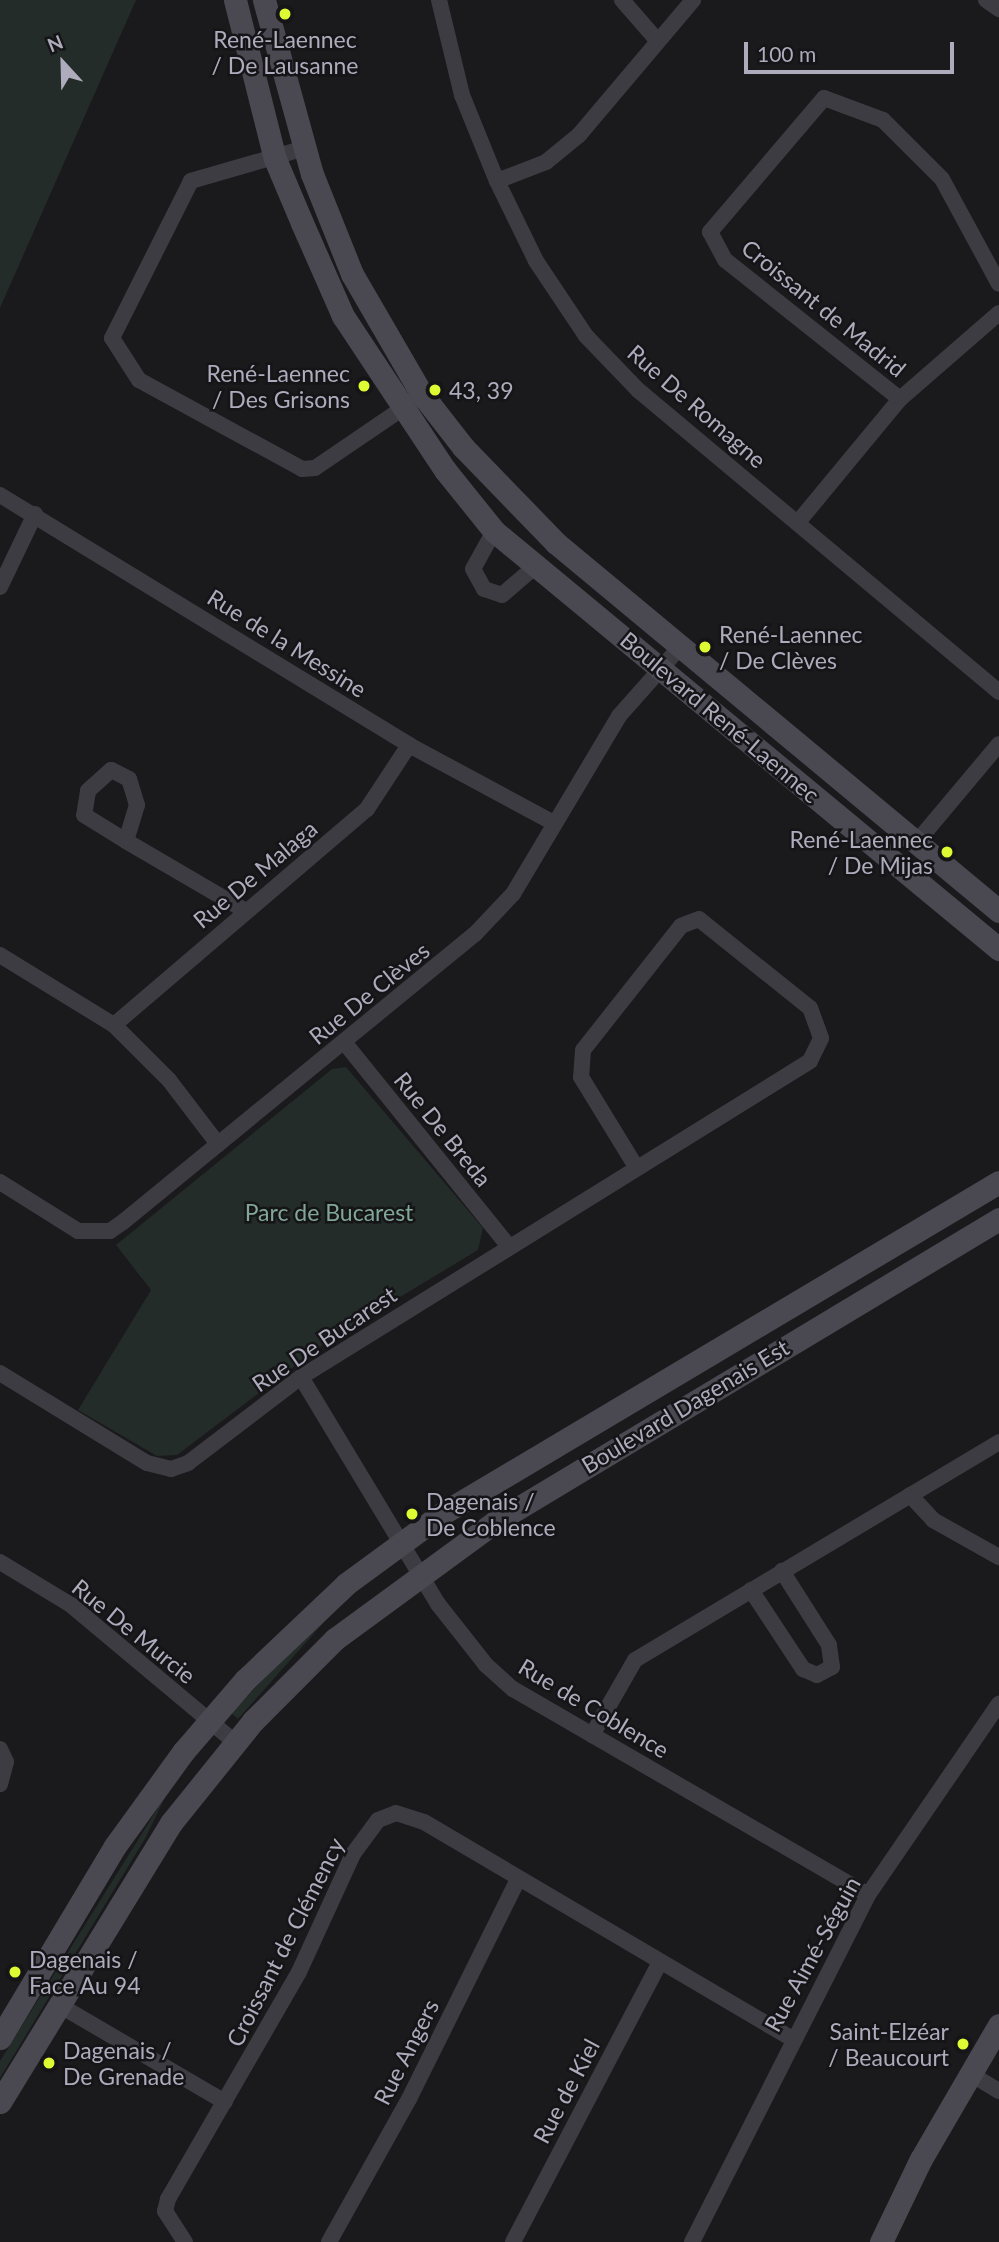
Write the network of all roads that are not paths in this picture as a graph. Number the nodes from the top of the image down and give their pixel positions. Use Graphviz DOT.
graph roads {
  1 [pos="235,0"];
  2 [pos="264,0"];
  3 [pos="439,0"];
  4 [pos="622,0"];
  5 [pos="986,0"];
  6 [pos="688,2"];
  7 [pos="999,9"];
  8 [pos="656,39"];
  9 [pos="305,148"];
  10 [pos="275,159"];
  11 [pos="497,181"];
  12 [pos="999,284"];
  13 [pos="999,313"];
  14 [pos="421,393"];
  15 [pos="900,399"];
  16 [pos="402,410"];
  17 [pos="0,495"];
  18 [pos="35,514"];
  19 [pos="799,521"];
  20 [pos="495,531"];
  21 [pos="538,564"];
  22 [pos="0,587"];
  23 [pos="681,646"];
  24 [pos="662,669"];
  25 [pos="999,692"];
  26 [pos="999,744"];
  27 [pos="409,746"];
  28 [pos="554,823"];
  29 [pos="125,841"];
  30 [pos="916,843"];
  31 [pos="246,911"];
  32 [pos="999,911"];
  33 [pos="999,949"];
  34 [pos="0,955"];
  35 [pos="114,1025"];
  36 [pos="344,1042"];
  37 [pos="218,1144"];
  38 [pos="635,1165"];
  39 [pos="0,1182"];
  40 [pos="999,1182"];
  41 [pos="999,1219"];
  42 [pos="508,1245"];
  43 [pos="0,1373"];
  44 [pos="301,1377"];
  45 [pos="999,1442"];
  46 [pos="910,1495"];
  47 [pos="400,1542"];
  48 [pos="999,1557"];
  49 [pos="0,1562"];
  50 [pos="782,1571"];
  51 [pos="419,1573"];
  52 [pos="751,1590"];
  53 [pos="999,1704"];
  54 [pos="209,1721"];
  55 [pos="592,1735"];
  56 [pos="235,1742"];
  57 [pos="0,1749"];
  58 [pos="0,1784"];
  59 [pos="518,1879"];
  60 [pos="868,1895"];
  61 [pos="660,1962"];
  62 [pos="59,2005"];
  63 [pos="999,2025"];
  64 [pos="0,2038"];
  65 [pos="790,2038"];
  66 [pos="992,2050"];
  67 [pos="969,2073"];
  68 [pos="999,2091"];
  69 [pos="0,2102"];
  70 [pos="225,2102"];
  71 [pos="186,2242"];
  72 [pos="329,2242"];
  73 [pos="513,2242"];
  74 [pos="692,2242"];
  75 [pos="881,2242"];
  1 -- 10 [label="street, Boulevard René-Laennec"];
  2 -- 9 [label="street, Boulevard René-Laennec"];
  3 -- 11 [label="street, Rue De Romagne"];
  4 -- 8 [label="street"];
  5 -- 7 [label="street"];
  6 -- 8 [label="street"];
  8 -- 11 [label="street"];
  9 -- 10 [label="street"];
  9 -- 14 [label="street, Boulevard René-Laennec"];
  10 -- 16 [label="street, Boulevard René-Laennec"];
  10 -- 16 [label="street"];
  11 -- 19 [label="street, Rue De Romagne"];
  12 -- 15 [label="street, Croissant de Madrid"];
  13 -- 15 [label="street"];
  14 -- 16 [label="street"];
  14 -- 23 [label="street, Boulevard René-Laennec"];
  15 -- 19 [label="street"];
  16 -- 20 [label="street, Boulevard René-Laennec"];
  17 -- 18 [label="street, Rue de la Messine"];
  18 -- 22 [label="street"];
  18 -- 27 [label="street, Rue de la Messine"];
  19 -- 25 [label="street, Rue De Romagne"];
  20 -- 21 [label="street, Boulevard René-Laennec"];
  20 -- 21 [label="street"];
  21 -- 24 [label="street, Boulevard René-Laennec"];
  23 -- 24 [label="street, Rue De Clèves"];
  23 -- 30 [label="street, Boulevard René-Laennec"];
  24 -- 28 [label="street, Rue De Clèves"];
  24 -- 33 [label="street, Boulevard René-Laennec"];
  26 -- 30 [label="street"];
  27 -- 28 [label="street, Rue de la Messine"];
  27 -- 31 [label="street, Rue De Malaga"];
  28 -- 36 [label="street, Rue De Clèves"];
  29 -- 31 [label="street"];
  30 -- 32 [label="street, Boulevard René-Laennec"];
  31 -- 35 [label="street, Rue De Malaga"];
  34 -- 35 [label="street"];
  35 -- 37 [label="street"];
  36 -- 37 [label="street, Rue De Clèves"];
  36 -- 42 [label="street, Rue De Breda"];
  37 -- 39 [label="street, Rue De Clèves"];
  38 -- 38 [label="street, Rue De Bucarest"];
  38 -- 42 [label="street, Rue De Bucarest"];
  40 -- 47 [label="street, Boulevard Dagenais Est"];
  41 -- 51 [label="street, Boulevard Dagenais Est"];
  42 -- 44 [label="street, Rue De Bucarest"];
  43 -- 44 [label="street, Rue De Bucarest"];
  44 -- 47 [label="street, Rue de Coblence"];
  45 -- 46 [label="street"];
  46 -- 48 [label="street"];
  46 -- 50 [label="street"];
  47 -- 51 [label="street, Rue de Coblence"];
  47 -- 54 [label="street, Boulevard Dagenais Est"];
  49 -- 54 [label="street, Rue De Murcie"];
  50 -- 52 [label="street"];
  50 -- 52 [label="street"];
  51 -- 55 [label="street, Rue de Coblence"];
  51 -- 56 [label="street, Boulevard Dagenais Est"];
  52 -- 55 [label="street"];
  53 -- 60 [label="street, Rue Aimé-Séguin"];
  54 -- 56 [label="street, Rue De Murcie"];
  54 -- 64 [label="street, Boulevard Dagenais Est"];
  55 -- 60 [label="street, Rue de Coblence"];
  56 -- 62 [label="street, Boulevard Dagenais Est"];
  57 -- 58 [label="street"];
  59 -- 61 [label="street, Croissant de Clémency"];
  59 -- 70 [label="street, Croissant de Clémency"];
  59 -- 72 [label="street, Rue Angers"];
  60 -- 65 [label="street, Rue Aimé-Séguin"];
  61 -- 65 [label="street, Croissant de Clémency"];
  61 -- 73 [label="street, Rue de Kiel"];
  62 -- 69 [label="street, Boulevard Dagenais Est"];
  62 -- 70 [label="street"];
  63 -- 66 [label="street"];
  65 -- 74 [label="street, Rue Aimé-Séguin"];
  66 -- 67 [label="street"];
  67 -- 68 [label="street"];
  67 -- 75 [label="street"];
  70 -- 71 [label="street, Croissant de Clémency"];
}
